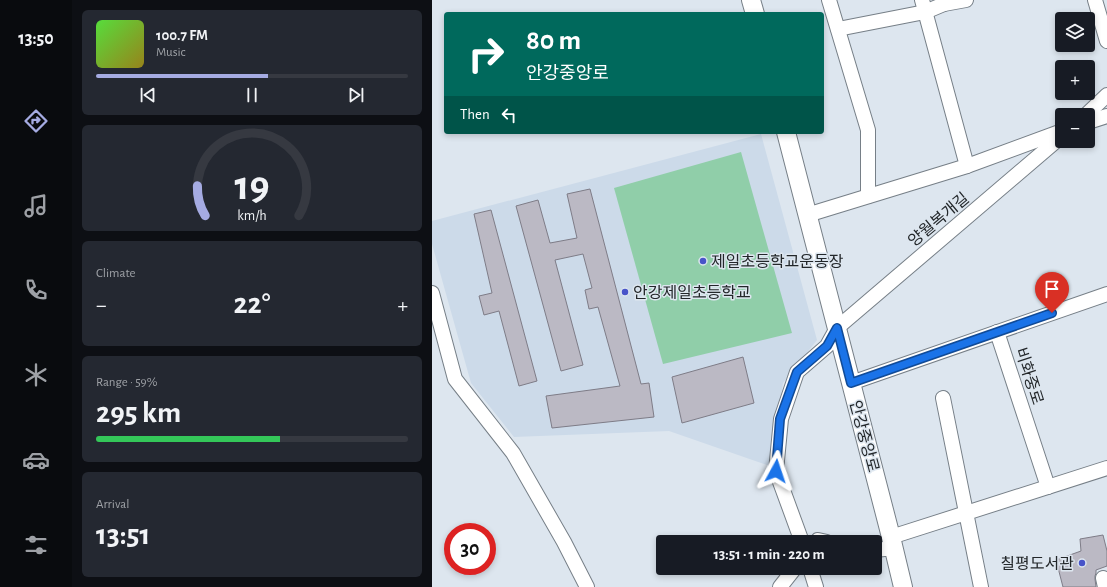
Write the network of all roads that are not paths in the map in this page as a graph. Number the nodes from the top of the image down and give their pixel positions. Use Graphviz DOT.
graph roads {
  1 [pos="751,0"];
  2 [pos="829,0"];
  3 [pos="966,0"];
  4 [pos="1095,0"];
  5 [pos="944,2"];
  6 [pos="924,6"];
  7 [pos="754,12"];
  8 [pos="838,29"];
  9 [pos="1107,42"];
  10 [pos="1107,95"];
  11 [pos="1093,108"];
  12 [pos="1107,116"];
  13 [pos="1095,120"];
  14 [pos="787,134"];
  15 [pos="1055,134"];
  16 [pos="1055,142"];
  17 [pos="967,166"];
  18 [pos="868,196"];
  19 [pos="807,215"];
  20 [pos="432,293"];
  21 [pos="1107,294"];
  22 [pos="837,328"];
  23 [pos="997,332"];
  24 [pos="851,383"];
  25 [pos="942,398"];
  26 [pos="1107,468"];
  27 [pos="1048,487"];
  28 [pos="966,513"];
  29 [pos="799,535"];
  30 [pos="893,542"];
  31 [pos="882,547"];
  32 [pos="789,575"];
  33 [pos="812,575"];
  34 [pos="587,587"];
  35 [pos="780,587"];
  36 [pos="816,587"];
  37 [pos="903,587"];
  38 [pos="982,587"];
  1 -- 7 [label="main road"];
  2 -- 8 [label="street"];
  3 -- 5 [label="street"];
  4 -- 9 [label="street"];
  5 -- 6 [label="street"];
  6 -- 8 [label="street"];
  6 -- 17 [label="street"];
  8 -- 18 [label="street"];
  10 -- 11 [label="street"];
  12 -- 13 [label="street"];
  14 -- 19 [label="main road, 안강중앙로"];
  15 -- 17 [label="street"];
  16 -- 22 [label="street, 양월복개길"];
  17 -- 18 [label="street"];
  18 -- 19 [label="street"];
  19 -- 22 [label="main road, 안강중앙로"];
  20 -- 34 [label="street"];
  21 -- 23 [label="street"];
  22 -- 24 [label="main road, 안강중앙로"];
  22 -- 29 [label="street"];
  23 -- 24 [label="street, 비화중로"];
  23 -- 27 [label="street, 비화중로"];
  24 -- 30 [label="main road, 안강중앙로"];
  25 -- 28 [label="street"];
  26 -- 27 [label="street"];
  27 -- 28 [label="street"];
  28 -- 30 [label="street"];
  28 -- 38 [label="street"];
  30 -- 31 [label="street"];
  30 -- 37 [label="main road, 안강중앙로"];
  32 -- 35 [label="street"];
  33 -- 36 [label="street"];
}
